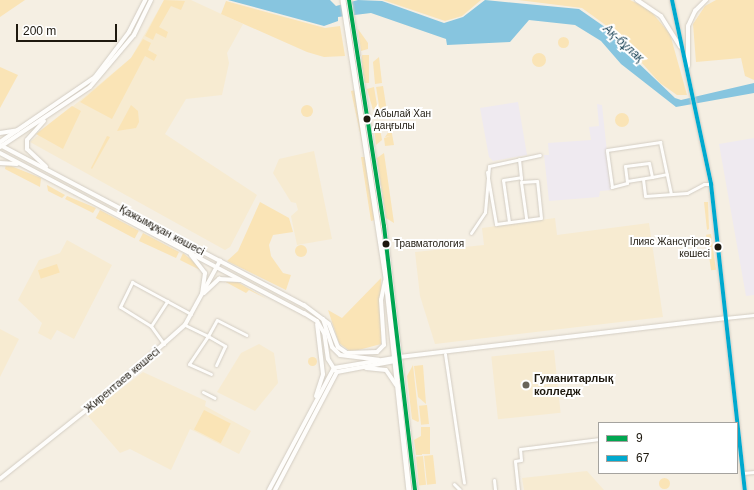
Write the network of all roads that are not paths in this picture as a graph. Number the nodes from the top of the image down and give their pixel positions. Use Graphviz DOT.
graph roads {
  1 [pos="145,0"];
  2 [pos="151,0"];
  3 [pos="343,0"];
  4 [pos="349,0"];
  5 [pos="637,0"];
  6 [pos="672,0"];
  7 [pos="706,0"];
  8 [pos="350,26"];
  9 [pos="684,54"];
  10 [pos="688,75"];
  11 [pos="54,112"];
  12 [pos="20,130"];
  13 [pos="0,133"];
  14 [pos="0,145"];
  15 [pos="0,153"];
  16 [pos="540,155"];
  17 [pos="519,159"];
  18 [pos="0,163"];
  19 [pos="32,170"];
  20 [pos="487,172"];
  21 [pos="667,174"];
  22 [pos="59,176"];
  23 [pos="521,177"];
  24 [pos="652,177"];
  25 [pos="643,179"];
  26 [pos="627,181"];
  27 [pos="521,182"];
  28 [pos="711,184"];
  29 [pos="671,194"];
  30 [pos="526,219"];
  31 [pos="509,222"];
  32 [pos="471,233"];
  33 [pos="190,253"];
  34 [pos="220,261"];
  35 [pos="216,267"];
  36 [pos="386,279"];
  37 [pos="241,280"];
  38 [pos="201,296"];
  39 [pos="167,301"];
  40 [pos="191,314"];
  41 [pos="754,315"];
  42 [pos="312,317"];
  43 [pos="322,317"];
  44 [pos="725,318"];
  45 [pos="185,325"];
  46 [pos="151,326"];
  47 [pos="324,333"];
  48 [pos="246,335"];
  49 [pos="208,336"];
  50 [pos="164,344"];
  51 [pos="445,354"];
  52 [pos="396,359"];
  53 [pos="379,360"];
  54 [pos="216,365"];
  55 [pos="359,367"];
  56 [pos="334,368"];
  57 [pos="337,372"];
  58 [pos="211,374"];
  59 [pos="203,392"];
  60 [pos="215,398"];
  61 [pos="316,399"];
  62 [pos="399,399"];
  63 [pos="737,422"];
  64 [pos="738,430"];
  65 [pos="598,439"];
  66 [pos="754,472"];
  67 [pos="743,473"];
  68 [pos="0,479"];
  69 [pos="494,480"];
  70 [pos="464,483"];
  71 [pos="454,484"];
  72 [pos="269,490"];
  73 [pos="275,490"];
  74 [pos="409,490"];
  75 [pos="415,490"];
  76 [pos="460,490"];
  77 [pos="495,490"];
  78 [pos="518,490"];
  79 [pos="745,490"];
  1 -- 12 [label="main road"];
  2 -- 11 [label="main road"];
  3 -- 8 [label="main road"];
  4 -- 8 [label="main road"];
  5 -- 9 [label="main road"];
  6 -- 9 [label="main road"];
  7 -- 10 [label="main road"];
  8 -- 36 [label="main road"];
  8 -- 52 [label="main road"];
  9 -- 10 [label="main road"];
  10 -- 28 [label="main road"];
  11 -- 14 [label="main road"];
  11 -- 22 [label="main road"];
  12 -- 13 [label="main road"];
  12 -- 14 [label="main road"];
  14 -- 22 [label="main road, Қажымұқан көшесі"];
  15 -- 19 [label="main road, Қажымұқан көшесі"];
  16 -- 17 [label="street"];
  17 -- 20 [label="street"];
  17 -- 23 [label="street"];
  18 -- 19 [label="main road"];
  19 -- 33 [label="main road, Қажымұқан көшесі"];
  20 -- 31 [label="street"];
  20 -- 32 [label="street"];
  21 -- 24 [label="street"];
  21 -- 26 [label="street"];
  21 -- 29 [label="street"];
  22 -- 34 [label="main road, Қажымұқан көшесі"];
  23 -- 27 [label="street"];
  23 -- 31 [label="street"];
  24 -- 25 [label="street"];
  24 -- 26 [label="street"];
  25 -- 26 [label="street"];
  25 -- 29 [label="street"];
  27 -- 30 [label="street"];
  27 -- 30 [label="street"];
  28 -- 29 [label="street"];
  28 -- 44 [label="main road"];
  30 -- 31 [label="street"];
  33 -- 35 [label="main road, Қажымұқан көшесі"];
  33 -- 38 [label="main road"];
  34 -- 35 [label="street, Жирентаев көшесі"];
  34 -- 43 [label="main road, Қажымұқан көшесі"];
  35 -- 37 [label="main road, Қажымұқан көшесі"];
  35 -- 38 [label="street, Жирентаев көшесі"];
  36 -- 43 [label="main road"];
  36 -- 52 [label="main road"];
  37 -- 38 [label="street"];
  37 -- 42 [label="main road, Қажымұқан көшесі"];
  38 -- 40 [label="street, Жирентаев көшесі"];
  39 -- 40 [label="street"];
  39 -- 46 [label="street"];
  39 -- 46 [label="street"];
  40 -- 45 [label="street, Жирентаев көшесі"];
  41 -- 44 [label="street"];
  42 -- 47 [label="main road"];
  42 -- 61 [label="main road"];
  43 -- 47 [label="main road"];
  43 -- 53 [label="main road"];
  44 -- 51 [label="street"];
  44 -- 63 [label="main road"];
  45 -- 49 [label="street"];
  45 -- 50 [label="street, Жирентаев көшесі"];
  46 -- 50 [label="street"];
  47 -- 56 [label="main road"];
  48 -- 49 [label="street"];
  49 -- 54 [label="street"];
  49 -- 58 [label="street"];
  50 -- 68 [label="street, Жирентаев көшесі"];
  51 -- 52 [label="street"];
  51 -- 70 [label="street"];
  52 -- 53 [label="main road"];
  52 -- 55 [label="main road"];
  52 -- 62 [label="main road"];
  52 -- 75 [label="main road"];
  53 -- 56 [label="main road"];
  55 -- 57 [label="main road"];
  55 -- 62 [label="main road"];
  56 -- 57 [label="main road"];
  56 -- 61 [label="main road"];
  57 -- 73 [label="main road"];
  59 -- 60 [label="street"];
  61 -- 72 [label="main road"];
  62 -- 74 [label="main road"];
  64 -- 67 [label="main road"];
  65 -- 78 [label="street"];
  66 -- 67 [label="street"];
  67 -- 79 [label="main road"];
  69 -- 77 [label="street"];
  71 -- 76 [label="street"];
}
